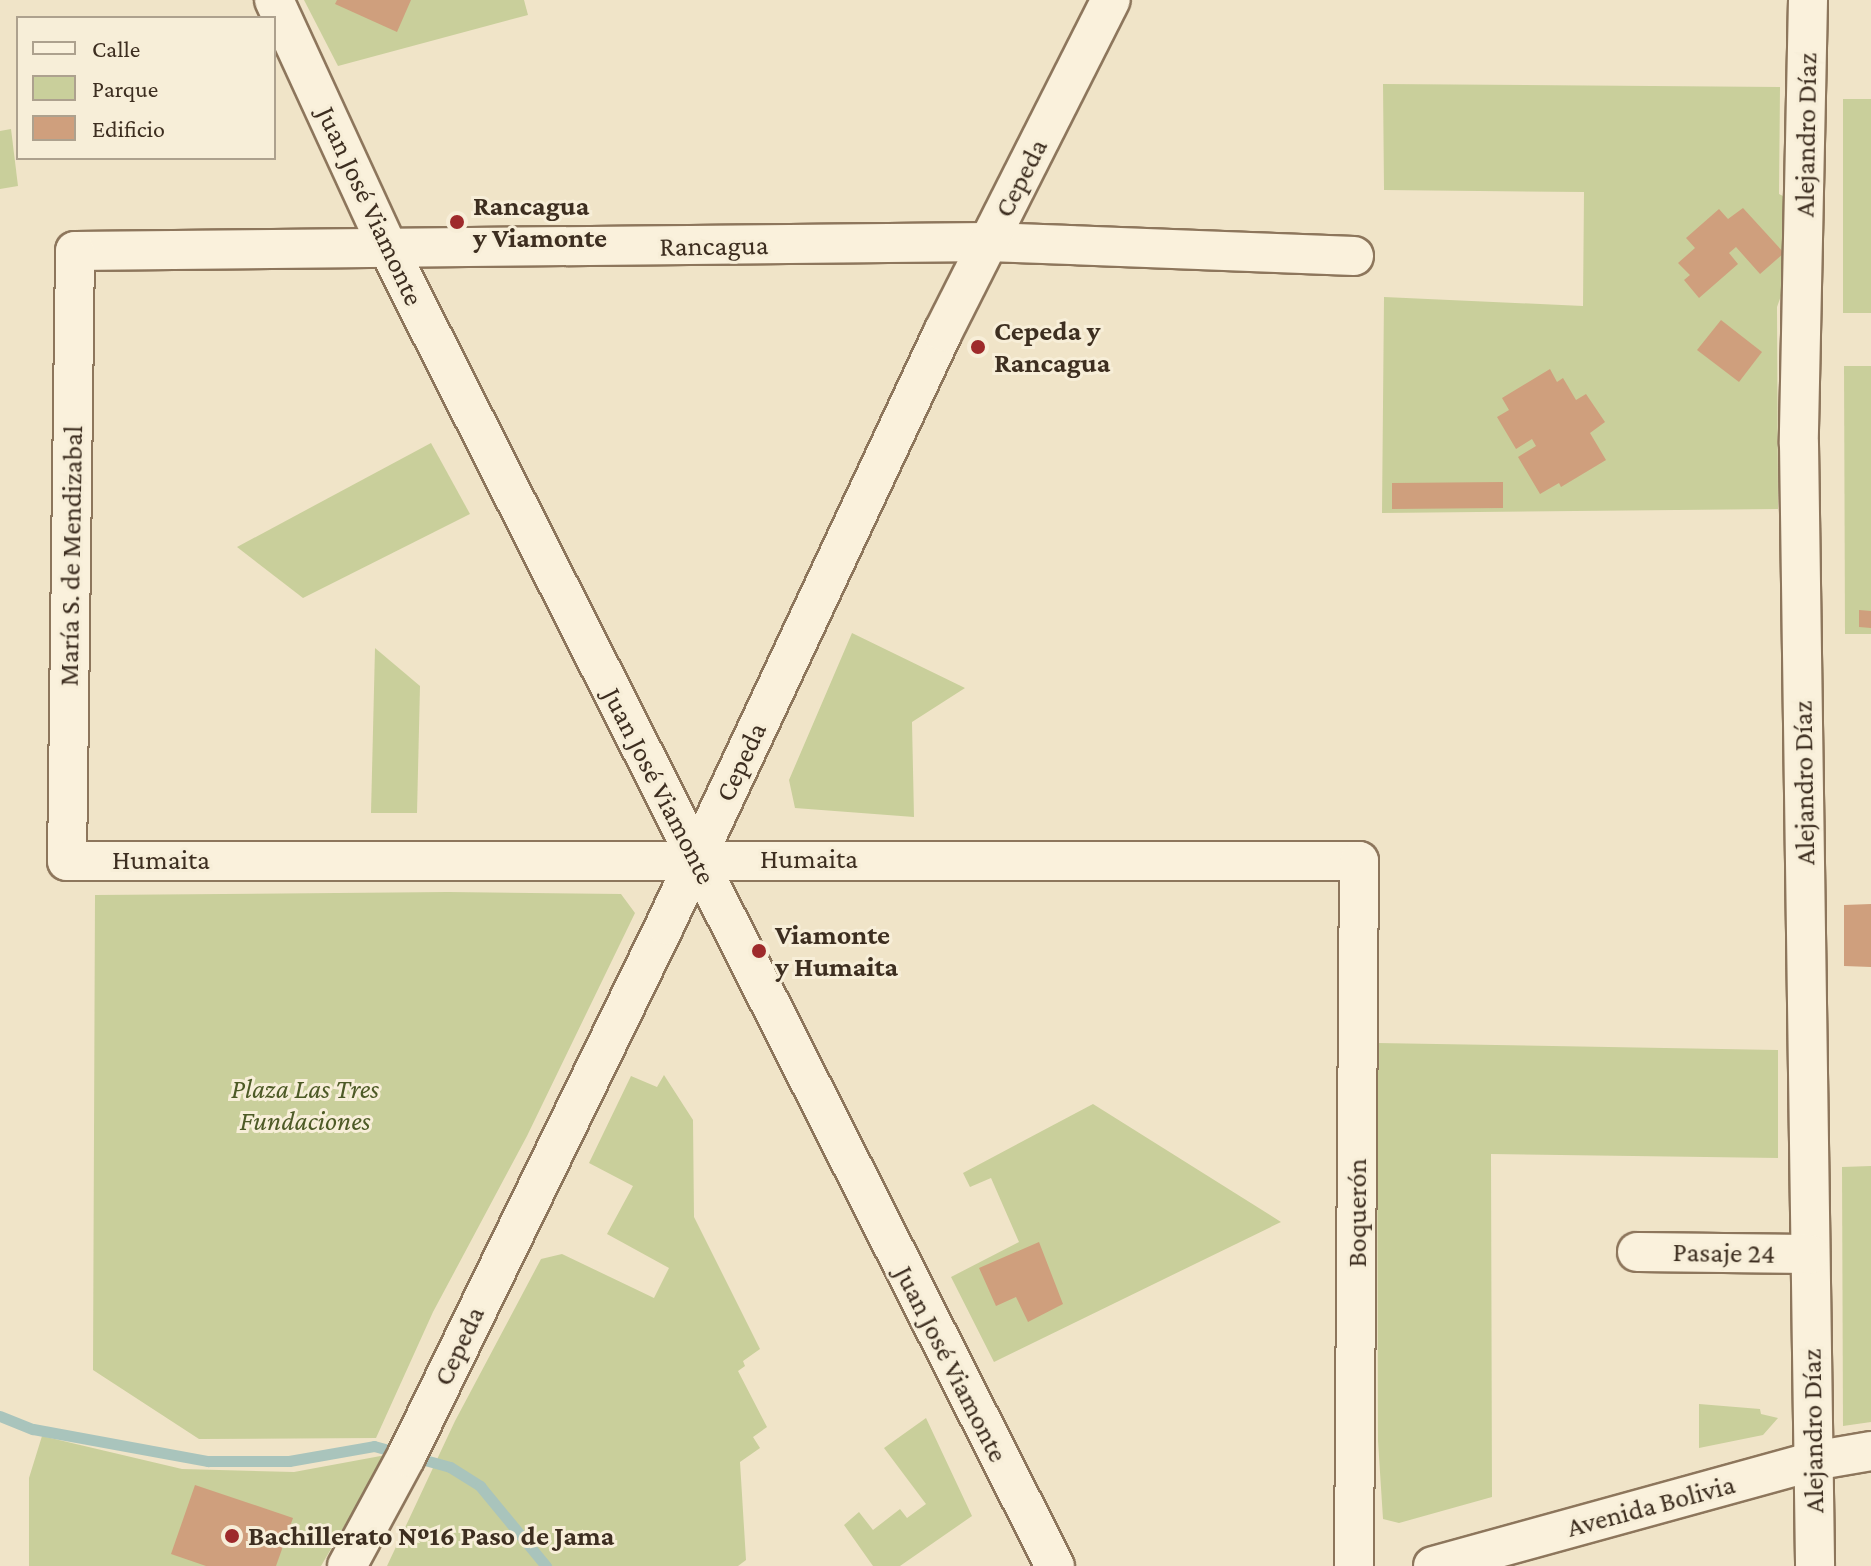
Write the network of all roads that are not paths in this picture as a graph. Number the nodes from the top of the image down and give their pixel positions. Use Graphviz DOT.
graph roads {
  1 [pos="274,0"];
  2 [pos="1111,0"];
  3 [pos="1808,0"];
  4 [pos="988,242"];
  5 [pos="389,250"];
  6 [pos="75,251"];
  7 [pos="1354,256"];
  8 [pos="695,859"];
  9 [pos="67,861"];
  10 [pos="1359,861"];
  11 [pos="1637,1252"];
  12 [pos="1810,1254"];
  13 [pos="1871,1451"];
  14 [pos="1813,1461"];
  15 [pos="347,1566"];
  16 [pos="1055,1566"];
  17 [pos="1354,1566"];
  18 [pos="1433,1566"];
  19 [pos="1815,1566"];
  1 -- 5 [label="street, Juan José Viamonte"];
  2 -- 4 [label="street, Cepeda"];
  3 -- 12 [label="street, Alejandro Díaz"];
  4 -- 5 [label="street, Rancagua"];
  4 -- 7 [label="street, Rancagua"];
  4 -- 8 [label="street, Cepeda"];
  5 -- 6 [label="street, Rancagua"];
  5 -- 8 [label="street, Juan José Viamonte"];
  6 -- 9 [label="street, María S. de Mendizabal"];
  8 -- 9 [label="street, Humaita"];
  8 -- 10 [label="street, Humaita"];
  8 -- 15 [label="street, Cepeda"];
  8 -- 16 [label="street, Juan José Viamonte"];
  10 -- 17 [label="street, Boquerón"];
  11 -- 12 [label="street, Pasaje 24"];
  12 -- 14 [label="street, Alejandro Díaz"];
  13 -- 14 [label="street, Avenida Bolivia"];
  14 -- 18 [label="street, Avenida Bolivia"];
  14 -- 19 [label="street, Alejandro Díaz"];
}
